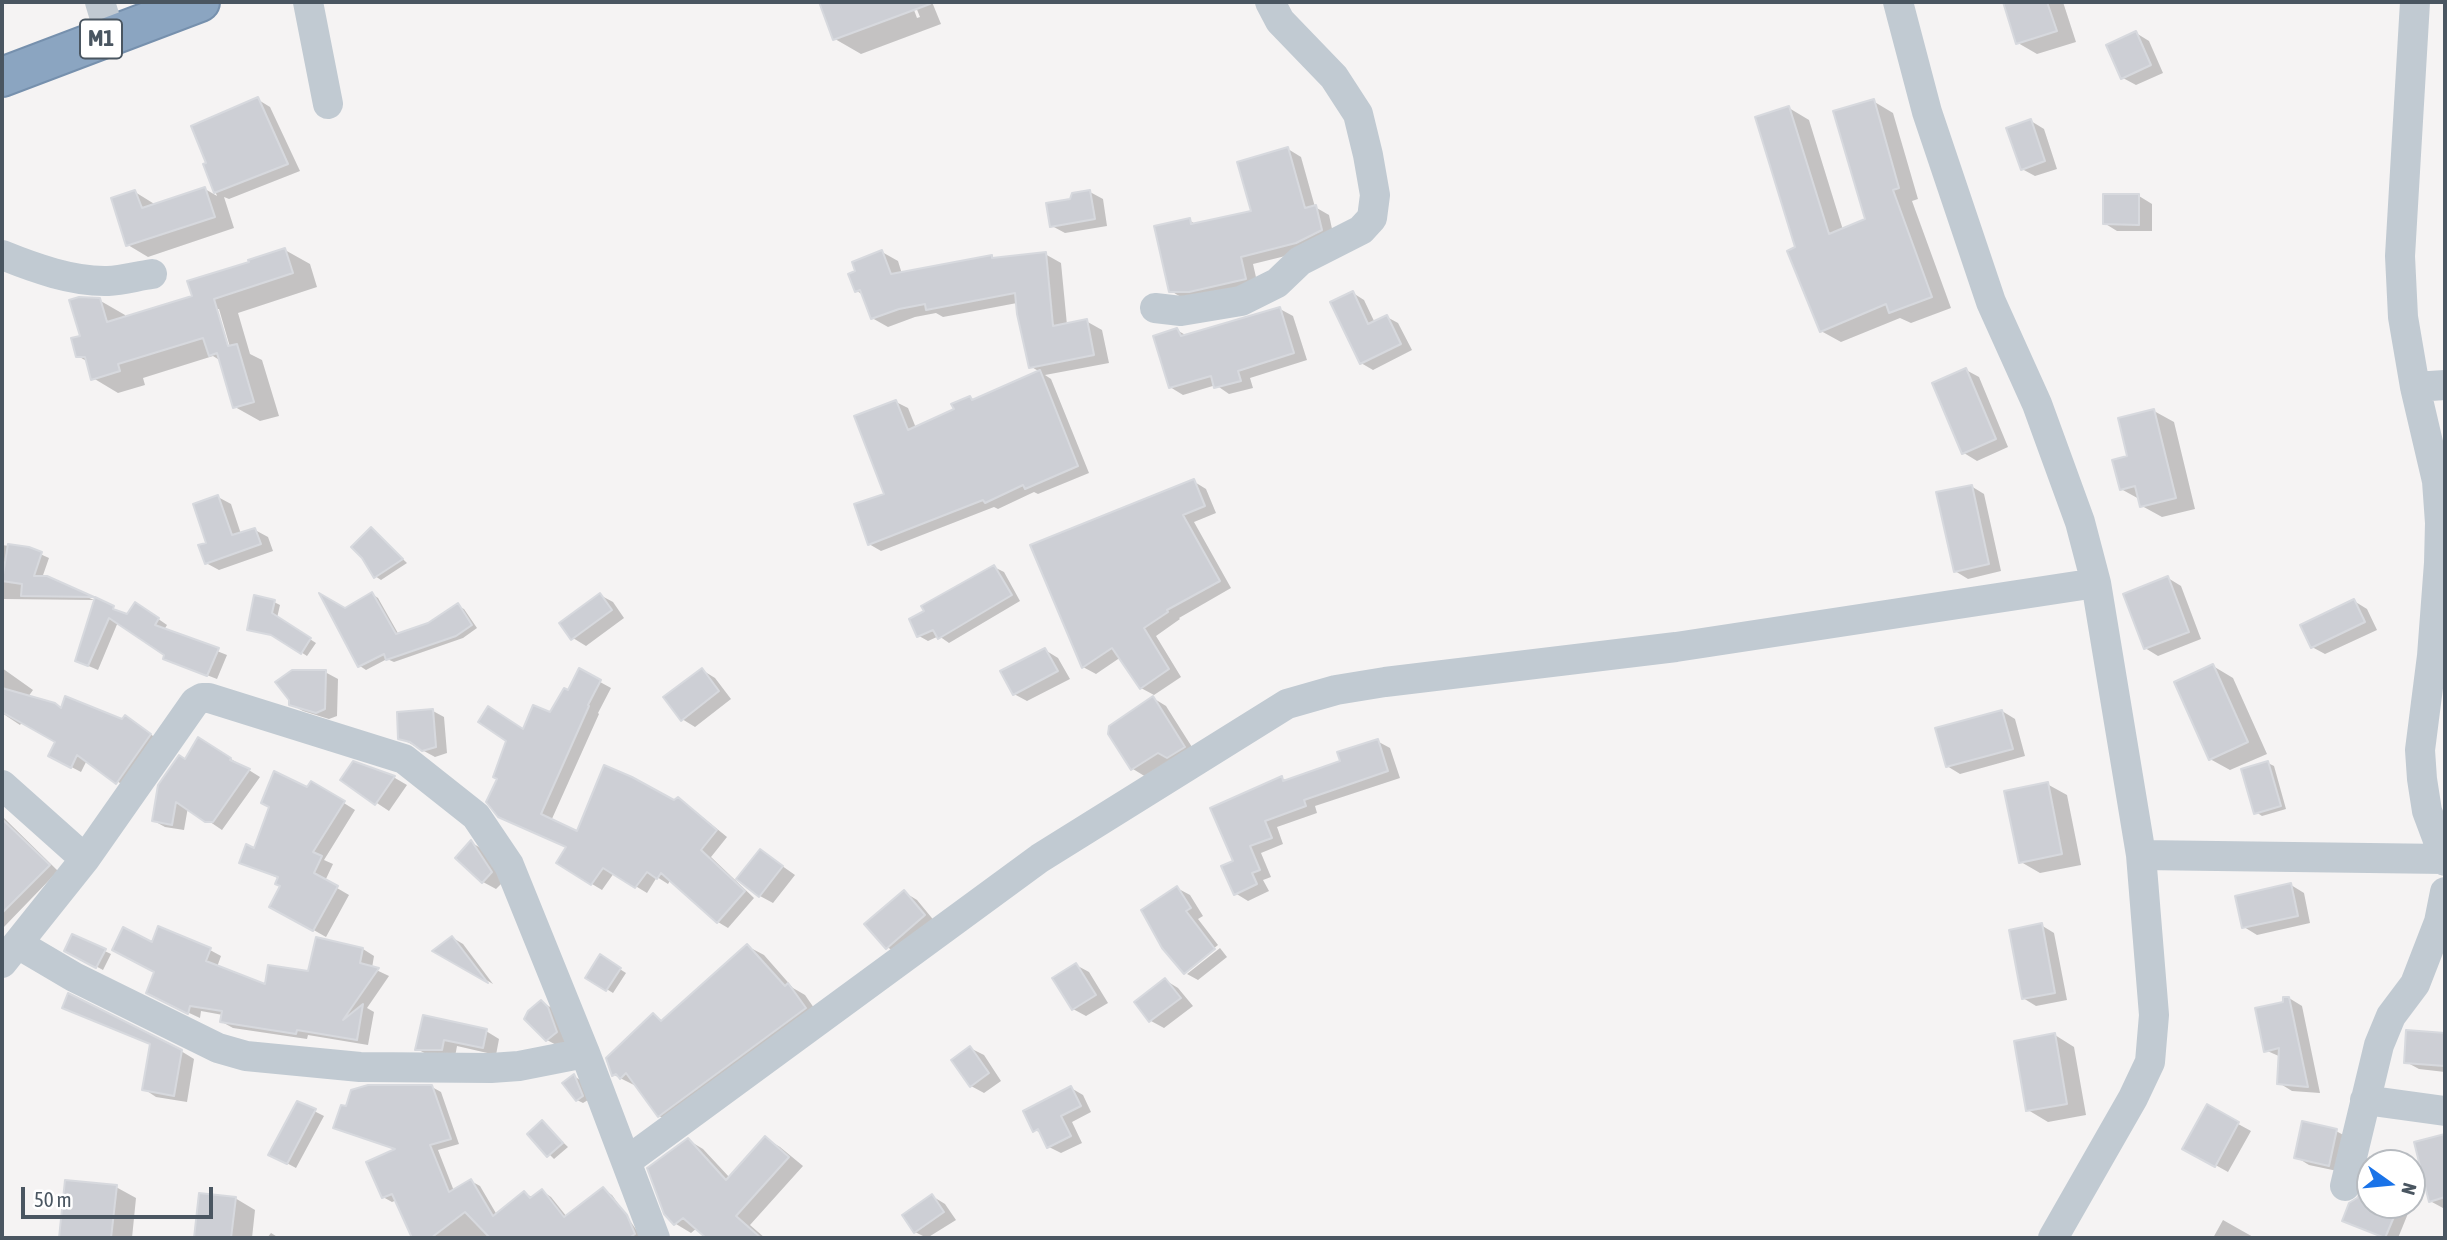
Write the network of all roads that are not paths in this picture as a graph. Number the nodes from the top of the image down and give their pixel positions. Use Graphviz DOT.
graph roads {
  1 [pos="200,2"];
  2 [pos="308,2"];
  3 [pos="1270,2"];
  4 [pos="1898,2"];
  5 [pos="2415,2"];
  6 [pos="105,19"];
  7 [pos="2,77"];
  8 [pos="328,104"];
  9 [pos="2,255"];
  10 [pos="152,274"];
  11 [pos="1155,308"];
  12 [pos="2445,385"];
  13 [pos="2415,387"];
  14 [pos="2096,583"];
  15 [pos="2,785"];
  16 [pos="2141,855"];
  17 [pos="85,859"];
  18 [pos="2445,860"];
  19 [pos="2445,891"];
  20 [pos="10,953"];
  21 [pos="585,1053"];
  22 [pos="2365,1100"];
  23 [pos="2445,1111"];
  24 [pos="627,1161"];
  25 [pos="2345,1186"];
  26 [pos="655,1238"];
  27 [pos="2053,1238"];
  1 -- 6 [label="highway, M1"];
  2 -- 8 [label="street"];
  3 -- 11 [label="street"];
  4 -- 14 [label="street"];
  5 -- 13 [label="street"];
  6 -- 7 [label="highway, M1"];
  9 -- 10 [label="street"];
  12 -- 13 [label="street"];
  13 -- 18 [label="street"];
  14 -- 16 [label="street"];
  14 -- 24 [label="street"];
  15 -- 17 [label="street"];
  16 -- 18 [label="street"];
  16 -- 27 [label="street"];
  17 -- 20 [label="street"];
  17 -- 21 [label="street"];
  19 -- 22 [label="street"];
  20 -- 21 [label="street"];
  21 -- 24 [label="street"];
  22 -- 23 [label="street"];
  22 -- 25 [label="street"];
  24 -- 26 [label="street"];
}
